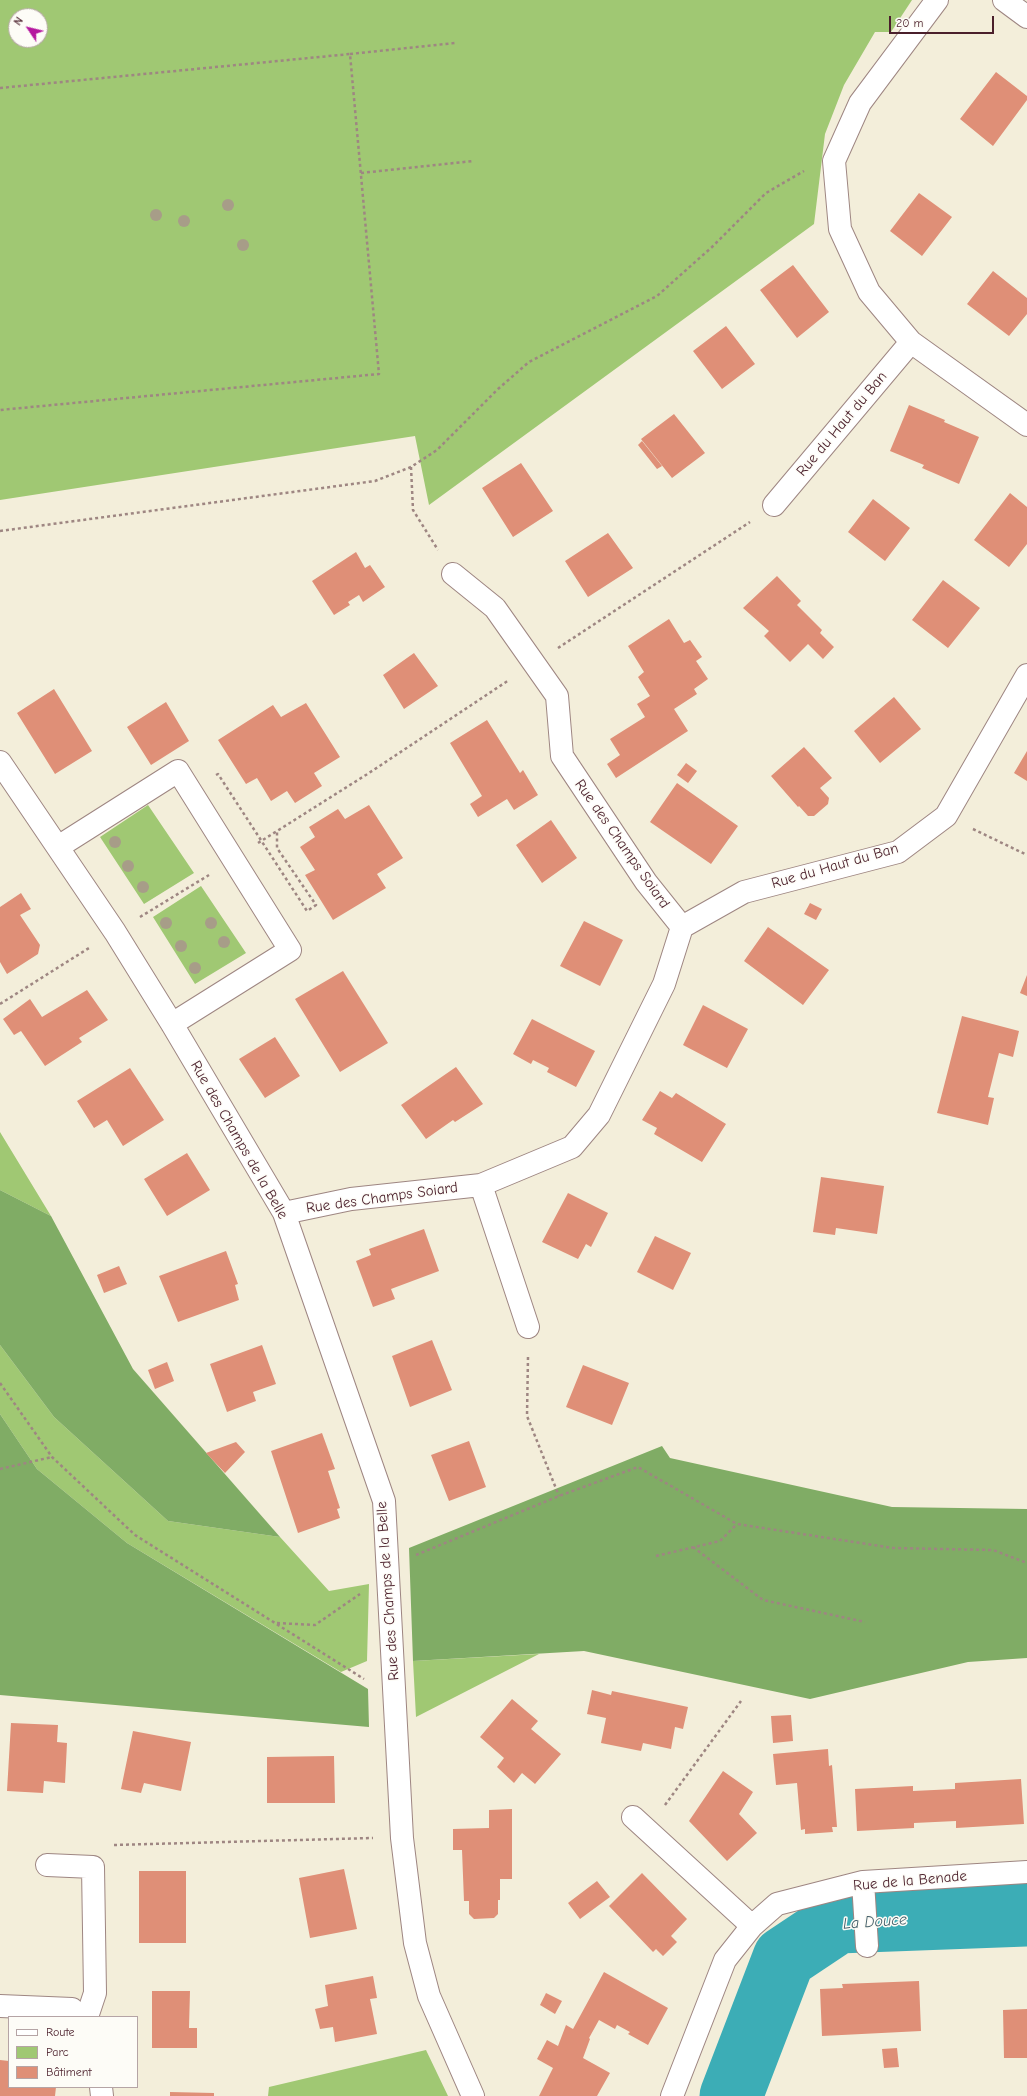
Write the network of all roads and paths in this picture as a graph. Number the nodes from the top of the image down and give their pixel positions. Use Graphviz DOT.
graph roads {
  1 [pos="938,0"];
  2 [pos="1004,0"];
  3 [pos="1027,17"];
  4 [pos="455,43"];
  5 [pos="350,54"];
  6 [pos="0,88"];
  7 [pos="473,161"];
  8 [pos="834,161"];
  9 [pos="361,173"];
  10 [pos="911,342"];
  11 [pos="0,410"];
  12 [pos="1027,425"];
  13 [pos="411,467"];
  14 [pos="774,505"];
  15 [pos="0,531"];
  16 [pos="453,574"];
  17 [pos="534,663"];
  18 [pos="1027,676"];
  19 [pos="0,762"];
  20 [pos="214,777"];
  21 [pos="946,816"];
  22 [pos="58,847"];
  23 [pos="1027,855"];
  24 [pos="682,927"];
  25 [pos="172,1024"];
  26 [pos="481,1185"];
  27 [pos="284,1213"];
  28 [pos="528,1327"];
  29 [pos="0,1383"];
  30 [pos="52,1457"];
  31 [pos="0,1469"];
  32 [pos="559,1496"];
  33 [pos="737,1524"];
  34 [pos="693,1547"];
  35 [pos="656,1556"];
  36 [pos="1027,1563"];
  37 [pos="388,1573"];
  38 [pos="277,1622"];
  39 [pos="865,1622"];
  40 [pos="394,1699"];
  41 [pos="741,1701"];
  42 [pos="640,1823"];
  43 [pos="402,1838"];
  44 [pos="47,1865"];
  45 [pos="93,1867"];
  46 [pos="1027,1872"];
  47 [pos="863,1882"];
  48 [pos="752,1926"];
  49 [pos="868,1946"];
  50 [pos="0,2006"];
  51 [pos="76,2016"];
  52 [pos="87,2016"];
  53 [pos="473,2096"];
  54 [pos="672,2096"];
  1 -- 8 [label="street"];
  2 -- 3 [label="street"];
  4 -- 5 [label="path"];
  5 -- 6 [label="path"];
  5 -- 9 [label="path"];
  7 -- 9 [label="path"];
  8 -- 10 [label="street"];
  8 -- 13 [label="path"];
  9 -- 11 [label="path"];
  10 -- 12 [label="street"];
  10 -- 14 [label="street, Rue du Haut du Ban"];
  13 -- 15 [label="path"];
  13 -- 16 [label="path"];
  14 -- 17 [label="path"];
  16 -- 17 [label="street, Rue des Champs Soiard"];
  17 -- 20 [label="path"];
  17 -- 24 [label="street, Rue des Champs Soiard"];
  18 -- 21 [label="street, Rue du Haut du Ban"];
  19 -- 22 [label="street, Rue des Champs de la Belle"];
  21 -- 23 [label="path"];
  21 -- 24 [label="street, Rue du Haut du Ban"];
  22 -- 25 [label="street, Rue des Champs de la Belle"];
  22 -- 25 [label="street"];
  24 -- 26 [label="street, Rue des Champs Soiard"];
  25 -- 27 [label="street, Rue des Champs de la Belle"];
  26 -- 27 [label="street, Rue des Champs Soiard"];
  26 -- 28 [label="street"];
  27 -- 37 [label="street, Rue des Champs de la Belle"];
  28 -- 32 [label="path"];
  29 -- 30 [label="path"];
  30 -- 31 [label="path"];
  30 -- 38 [label="path"];
  32 -- 33 [label="path"];
  32 -- 37 [label="path"];
  33 -- 34 [label="path"];
  33 -- 36 [label="path"];
  34 -- 35 [label="path"];
  34 -- 39 [label="path"];
  37 -- 38 [label="path"];
  37 -- 40 [label="street, Rue des Champs de la Belle"];
  38 -- 40 [label="path"];
  40 -- 43 [label="street, Rue des Champs de la Belle"];
  41 -- 42 [label="path"];
  42 -- 48 [label="street"];
  43 -- 45 [label="path"];
  43 -- 53 [label="street, Rue des Champs de la Belle"];
  44 -- 45 [label="street"];
  45 -- 52 [label="street"];
  46 -- 47 [label="street, Rue de la Benade"];
  47 -- 48 [label="street, Rue de la Benade"];
  47 -- 49 [label="street"];
  48 -- 54 [label="street, Rue de la Benade"];
  50 -- 51 [label="street"];
}
